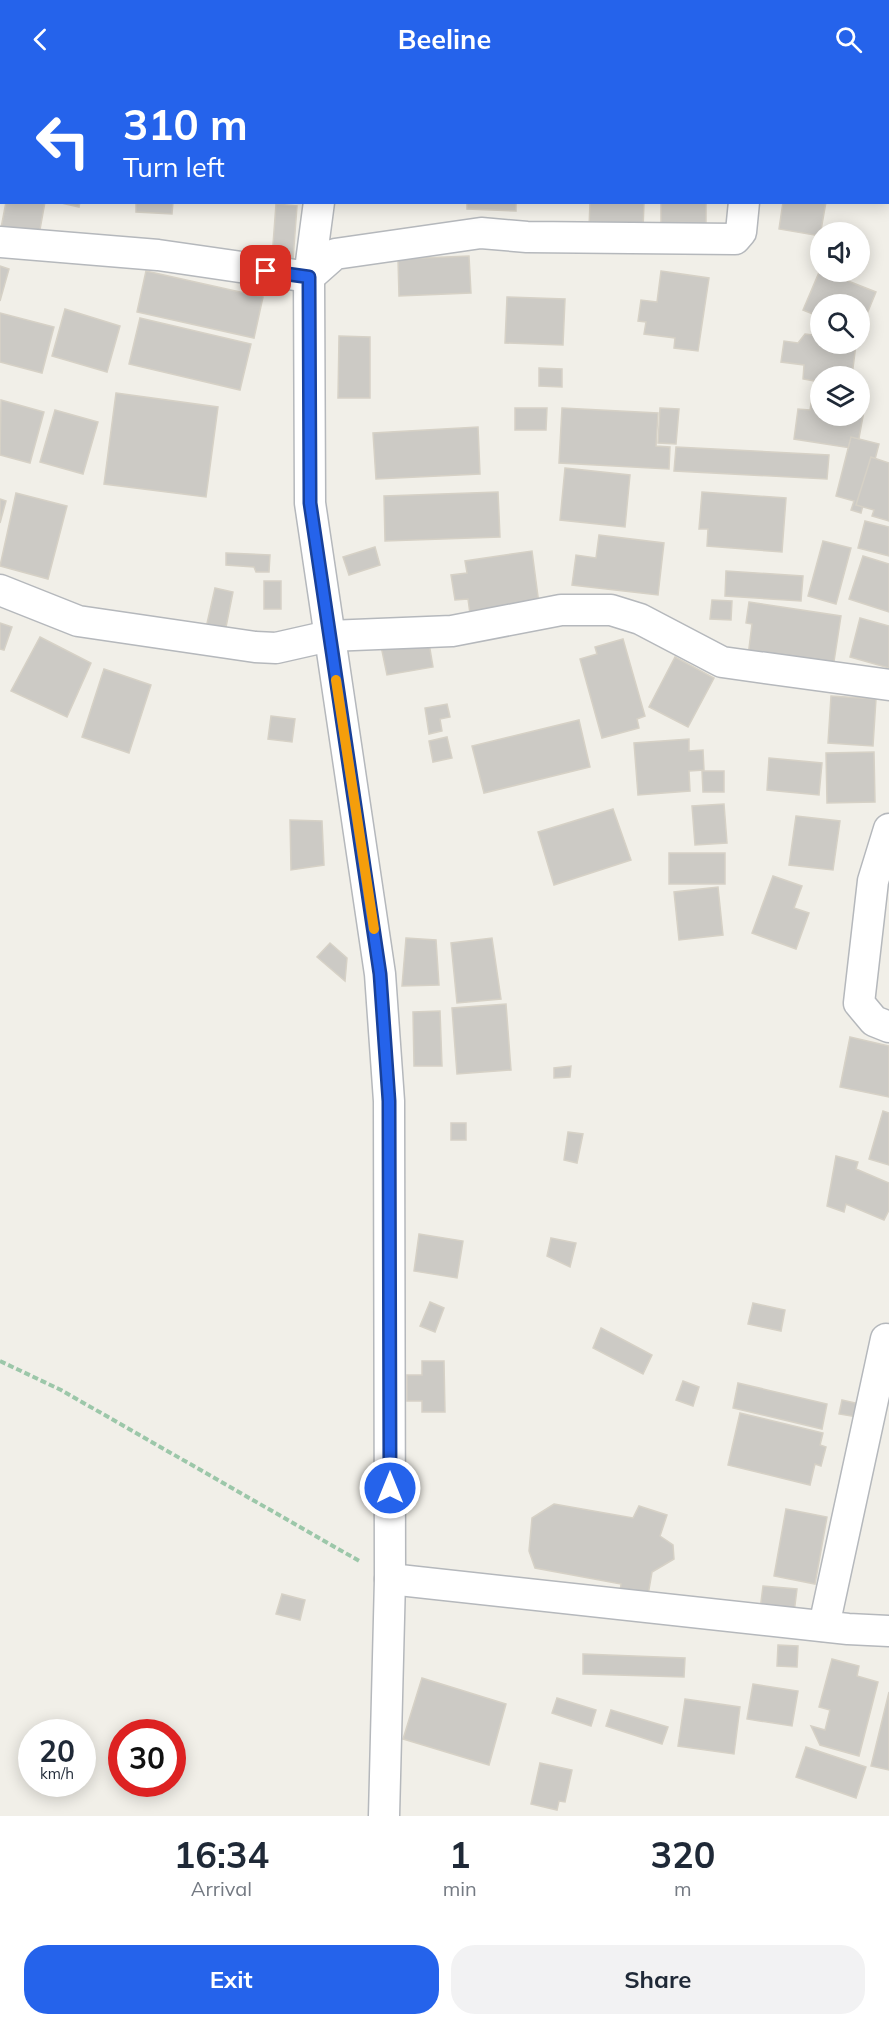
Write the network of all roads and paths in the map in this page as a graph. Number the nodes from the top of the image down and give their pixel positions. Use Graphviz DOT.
graph roads {
  1 [pos="319,204"];
  2 [pos="744,204"];
  3 [pos="0,242"];
  4 [pos="309,277"];
  5 [pos="0,590"];
  6 [pos="329,636"];
  7 [pos="889,685"];
  8 [pos="889,829"];
  9 [pos="889,1027"];
  10 [pos="886,1339"];
  11 [pos="0,1361"];
  12 [pos="390,1579"];
  13 [pos="824,1626"];
  14 [pos="889,1630"];
  15 [pos="384,1816"];
  1 -- 4 [label="street"];
  2 -- 4 [label="street"];
  3 -- 4 [label="street"];
  4 -- 6 [label="street"];
  5 -- 6 [label="street"];
  6 -- 7 [label="street"];
  6 -- 12 [label="street"];
  8 -- 9 [label="street"];
  10 -- 13 [label="street"];
  11 -- 12 [label="path"];
  12 -- 13 [label="street"];
  12 -- 15 [label="street"];
  13 -- 14 [label="street"];
}
